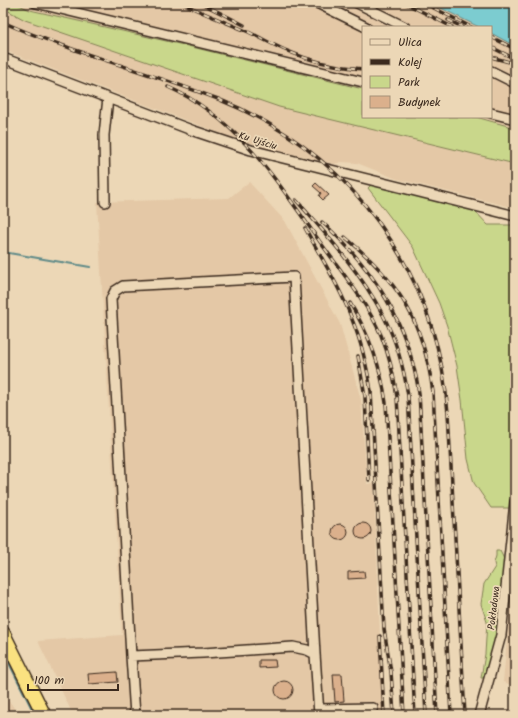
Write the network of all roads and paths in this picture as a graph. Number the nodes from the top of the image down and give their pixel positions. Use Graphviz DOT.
graph roads {
  1 [pos="36,3"];
  2 [pos="316,3"];
  3 [pos="357,3"];
  4 [pos="364,26"];
  5 [pos="402,26"];
  6 [pos="3,58"];
  7 [pos="492,72"];
  8 [pos="362,82"];
  9 [pos="515,83"];
  10 [pos="108,98"];
  11 [pos="492,113"];
  12 [pos="515,119"];
  13 [pos="105,202"];
  14 [pos="515,216"];
  15 [pos="515,502"];
  16 [pos="514,536"];
  17 [pos="3,633"];
  18 [pos="315,654"];
  19 [pos="131,656"];
  20 [pos="373,708"];
  21 [pos="319,712"];
  22 [pos="44,715"];
  23 [pos="135,715"];
  24 [pos="479,715"];
  1 -- 8 [label="street"];
  2 -- 4 [label="street"];
  3 -- 5 [label="street"];
  6 -- 10 [label="street, Ku Ujściu"];
  7 -- 9 [label="street"];
  10 -- 13 [label="street"];
  10 -- 14 [label="street, Ku Ujściu"];
  11 -- 12 [label="street"];
  15 -- 16 [label="street, Pokładowa"];
  16 -- 24 [label="street, Pokładowa"];
  17 -- 22 [label="highway"];
  18 -- 19 [label="street"];
  18 -- 19 [label="street"];
  18 -- 21 [label="street"];
  19 -- 23 [label="street"];
  20 -- 21 [label="street"];
}
